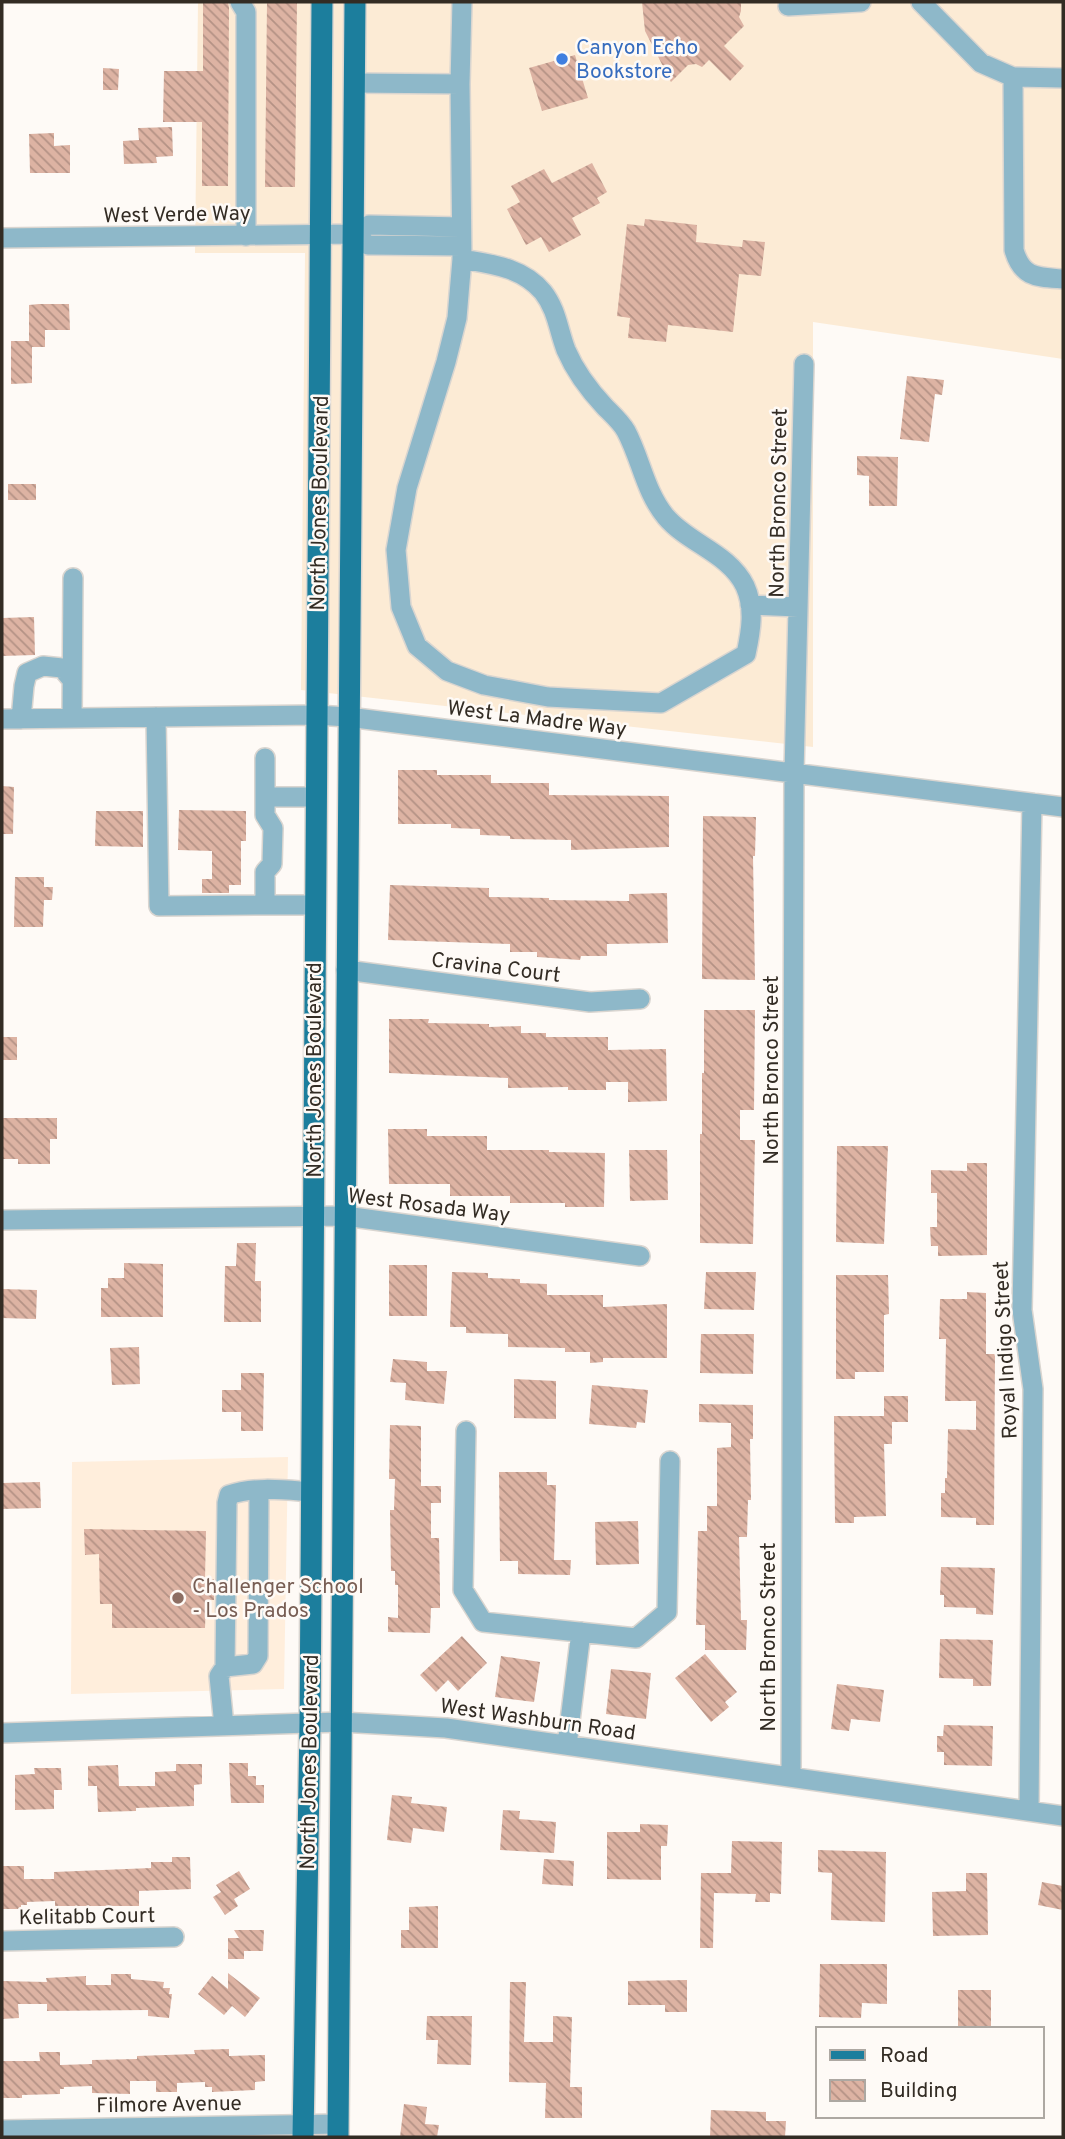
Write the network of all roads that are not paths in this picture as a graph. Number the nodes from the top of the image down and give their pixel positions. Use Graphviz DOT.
graph roads {
  1 [pos="240,2"];
  2 [pos="323,2"];
  3 [pos="355,2"];
  4 [pos="462,2"];
  5 [pos="861,2"];
  6 [pos="921,2"];
  7 [pos="788,6"];
  8 [pos="1013,77"];
  9 [pos="1063,78"];
  10 [pos="354,83"];
  11 [pos="460,84"];
  12 [pos="353,234"];
  13 [pos="321,235"];
  14 [pos="246,236"];
  15 [pos="2,238"];
  16 [pos="461,244"];
  17 [pos="1063,279"];
  18 [pos="804,364"];
  19 [pos="73,578"];
  20 [pos="750,606"];
  21 [pos="798,607"];
  22 [pos="72,680"];
  23 [pos="316,715"];
  24 [pos="156,717"];
  25 [pos="348,717"];
  26 [pos="72,718"];
  27 [pos="11,719"];
  28 [pos="265,758"];
  29 [pos="794,773"];
  30 [pos="265,797"];
  31 [pos="316,797"];
  32 [pos="1032,803"];
  33 [pos="1063,807"];
  34 [pos="265,905"];
  35 [pos="315,905"];
  36 [pos="346,970"];
  37 [pos="640,999"];
  38 [pos="313,1215"];
  39 [pos="345,1216"];
  40 [pos="2,1220"];
  41 [pos="640,1256"];
  42 [pos="466,1431"];
  43 [pos="670,1461"];
  44 [pos="259,1490"];
  45 [pos="312,1492"];
  46 [pos="581,1632"];
  47 [pos="225,1667"];
  48 [pos="341,1722"];
  49 [pos="310,1723"];
  50 [pos="224,1726"];
  51 [pos="2,1733"];
  52 [pos="567,1745"];
  53 [pos="791,1777"];
  54 [pos="1029,1811"];
  55 [pos="1063,1816"];
  56 [pos="174,1937"];
  57 [pos="2,1941"];
  58 [pos="2,2130"];
  59 [pos="303,2131"];
  60 [pos="338,2131"];
  1 -- 14 [label="street"];
  2 -- 13 [label="main road, North Jones Boulevard"];
  3 -- 10 [label="main road, North Jones Boulevard"];
  4 -- 11 [label="street"];
  5 -- 7 [label="street"];
  6 -- 8 [label="street"];
  8 -- 9 [label="street"];
  8 -- 17 [label="street"];
  10 -- 11 [label="street"];
  10 -- 12 [label="main road, North Jones Boulevard"];
  11 -- 16 [label="street"];
  12 -- 13 [label="street, West Verde Way"];
  12 -- 16 [label="street, West Verde Way"];
  12 -- 25 [label="main road, North Jones Boulevard"];
  13 -- 14 [label="street, West Verde Way"];
  13 -- 23 [label="main road, North Jones Boulevard"];
  14 -- 15 [label="street, West Verde Way"];
  16 -- 20 [label="street, West Verde Way"];
  16 -- 20 [label="street"];
  18 -- 21 [label="street, North Bronco Street"];
  19 -- 22 [label="street"];
  20 -- 21 [label="street"];
  21 -- 29 [label="street, North Bronco Street"];
  22 -- 26 [label="street"];
  22 -- 27 [label="street"];
  23 -- 24 [label="street, West La Madre Way"];
  23 -- 25 [label="street, West La Madre Way"];
  23 -- 31 [label="main road, North Jones Boulevard"];
  24 -- 26 [label="street, West La Madre Way"];
  24 -- 34 [label="street"];
  25 -- 29 [label="street, West La Madre Way"];
  25 -- 36 [label="main road, North Jones Boulevard"];
  26 -- 27 [label="street, West La Madre Way"];
  28 -- 30 [label="street"];
  29 -- 32 [label="street, West La Madre Way"];
  29 -- 53 [label="street, North Bronco Street"];
  30 -- 31 [label="street"];
  30 -- 34 [label="street"];
  31 -- 35 [label="main road, North Jones Boulevard"];
  32 -- 33 [label="street, West La Madre Way"];
  32 -- 54 [label="street, Royal Indigo Street"];
  34 -- 35 [label="street"];
  35 -- 38 [label="main road, North Jones Boulevard"];
  36 -- 37 [label="street, Cravina Court"];
  36 -- 39 [label="main road, North Jones Boulevard"];
  38 -- 39 [label="street, West Rosada Way"];
  38 -- 40 [label="street, West Rosada Way"];
  38 -- 45 [label="main road, North Jones Boulevard"];
  39 -- 41 [label="street, West Rosada Way"];
  39 -- 48 [label="main road, North Jones Boulevard"];
  42 -- 46 [label="street"];
  43 -- 46 [label="street"];
  44 -- 45 [label="street"];
  44 -- 47 [label="street"];
  44 -- 47 [label="street"];
  45 -- 49 [label="main road, North Jones Boulevard"];
  46 -- 52 [label="street"];
  47 -- 50 [label="street"];
  48 -- 49 [label="street, West Washburn Road"];
  48 -- 52 [label="street, West Washburn Road"];
  48 -- 60 [label="main road, North Jones Boulevard"];
  49 -- 50 [label="street, West Washburn Road"];
  49 -- 59 [label="main road, North Jones Boulevard"];
  50 -- 51 [label="street, West Washburn Road"];
  52 -- 53 [label="street, West Washburn Road"];
  53 -- 54 [label="street, West Washburn Road"];
  54 -- 55 [label="street, West Washburn Road"];
  56 -- 57 [label="street, Kelitabb Court"];
  58 -- 59 [label="street, Filmore Avenue"];
  59 -- 60 [label="street, Filmore Avenue"];
}
